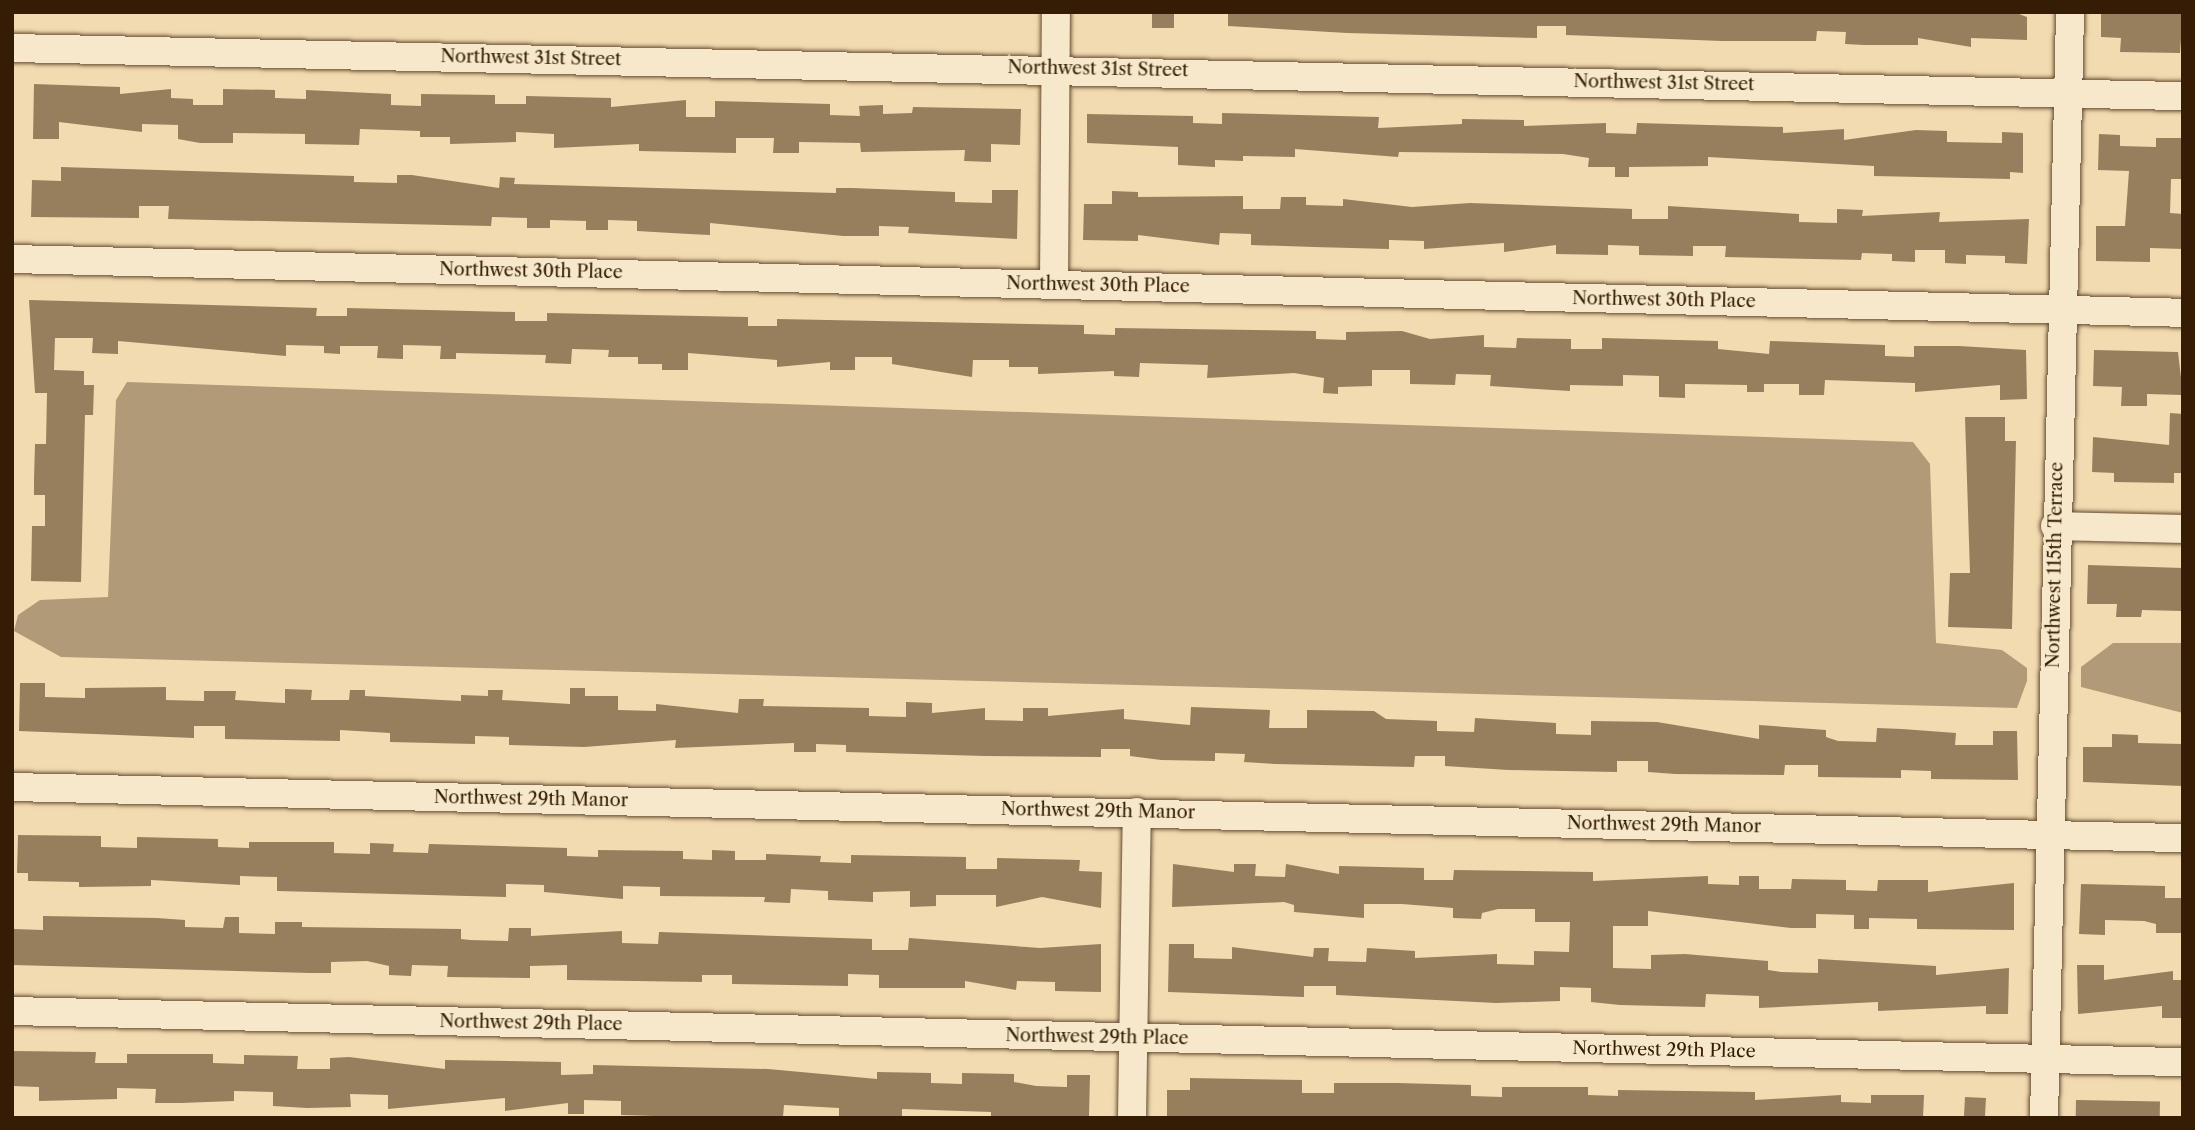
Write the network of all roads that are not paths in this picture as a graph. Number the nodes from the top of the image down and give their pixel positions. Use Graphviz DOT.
graph roads {
  1 [pos="1056,12"];
  2 [pos="2070,12"];
  3 [pos="12,48"];
  4 [pos="1054,68"];
  5 [pos="2068,93"];
  6 [pos="2183,96"];
  7 [pos="12,259"];
  8 [pos="1054,284"];
  9 [pos="2060,310"];
  10 [pos="2183,313"];
  11 [pos="2055,526"];
  12 [pos="2183,529"];
  13 [pos="12,788"];
  14 [pos="1137,812"];
  15 [pos="2050,835"];
  16 [pos="2183,838"];
  17 [pos="12,1011"];
  18 [pos="1133,1038"];
  19 [pos="2045,1058"];
  20 [pos="2183,1062"];
  21 [pos="1132,1118"];
  22 [pos="2043,1118"];
  1 -- 4 [label="street"];
  2 -- 5 [label="street, Northwest 115th Terrace"];
  3 -- 4 [label="street, Northwest 31st Street"];
  4 -- 5 [label="street, Northwest 31st Street"];
  4 -- 8 [label="street"];
  5 -- 6 [label="street, Northwest 31st Street"];
  5 -- 9 [label="street, Northwest 115th Terrace"];
  7 -- 8 [label="street, Northwest 30th Place"];
  8 -- 9 [label="street, Northwest 30th Place"];
  9 -- 10 [label="street, Northwest 30th Place"];
  9 -- 11 [label="street, Northwest 115th Terrace"];
  11 -- 12 [label="street"];
  11 -- 15 [label="street, Northwest 115th Terrace"];
  13 -- 14 [label="street, Northwest 29th Manor"];
  14 -- 15 [label="street, Northwest 29th Manor"];
  14 -- 18 [label="street"];
  15 -- 16 [label="street, Northwest 29th Manor"];
  15 -- 19 [label="street, Northwest 115th Terrace"];
  17 -- 18 [label="street, Northwest 29th Place"];
  18 -- 19 [label="street, Northwest 29th Place"];
  18 -- 21 [label="street"];
  19 -- 20 [label="street, Northwest 29th Place"];
  19 -- 22 [label="street, Northwest 115th Terrace"];
}
